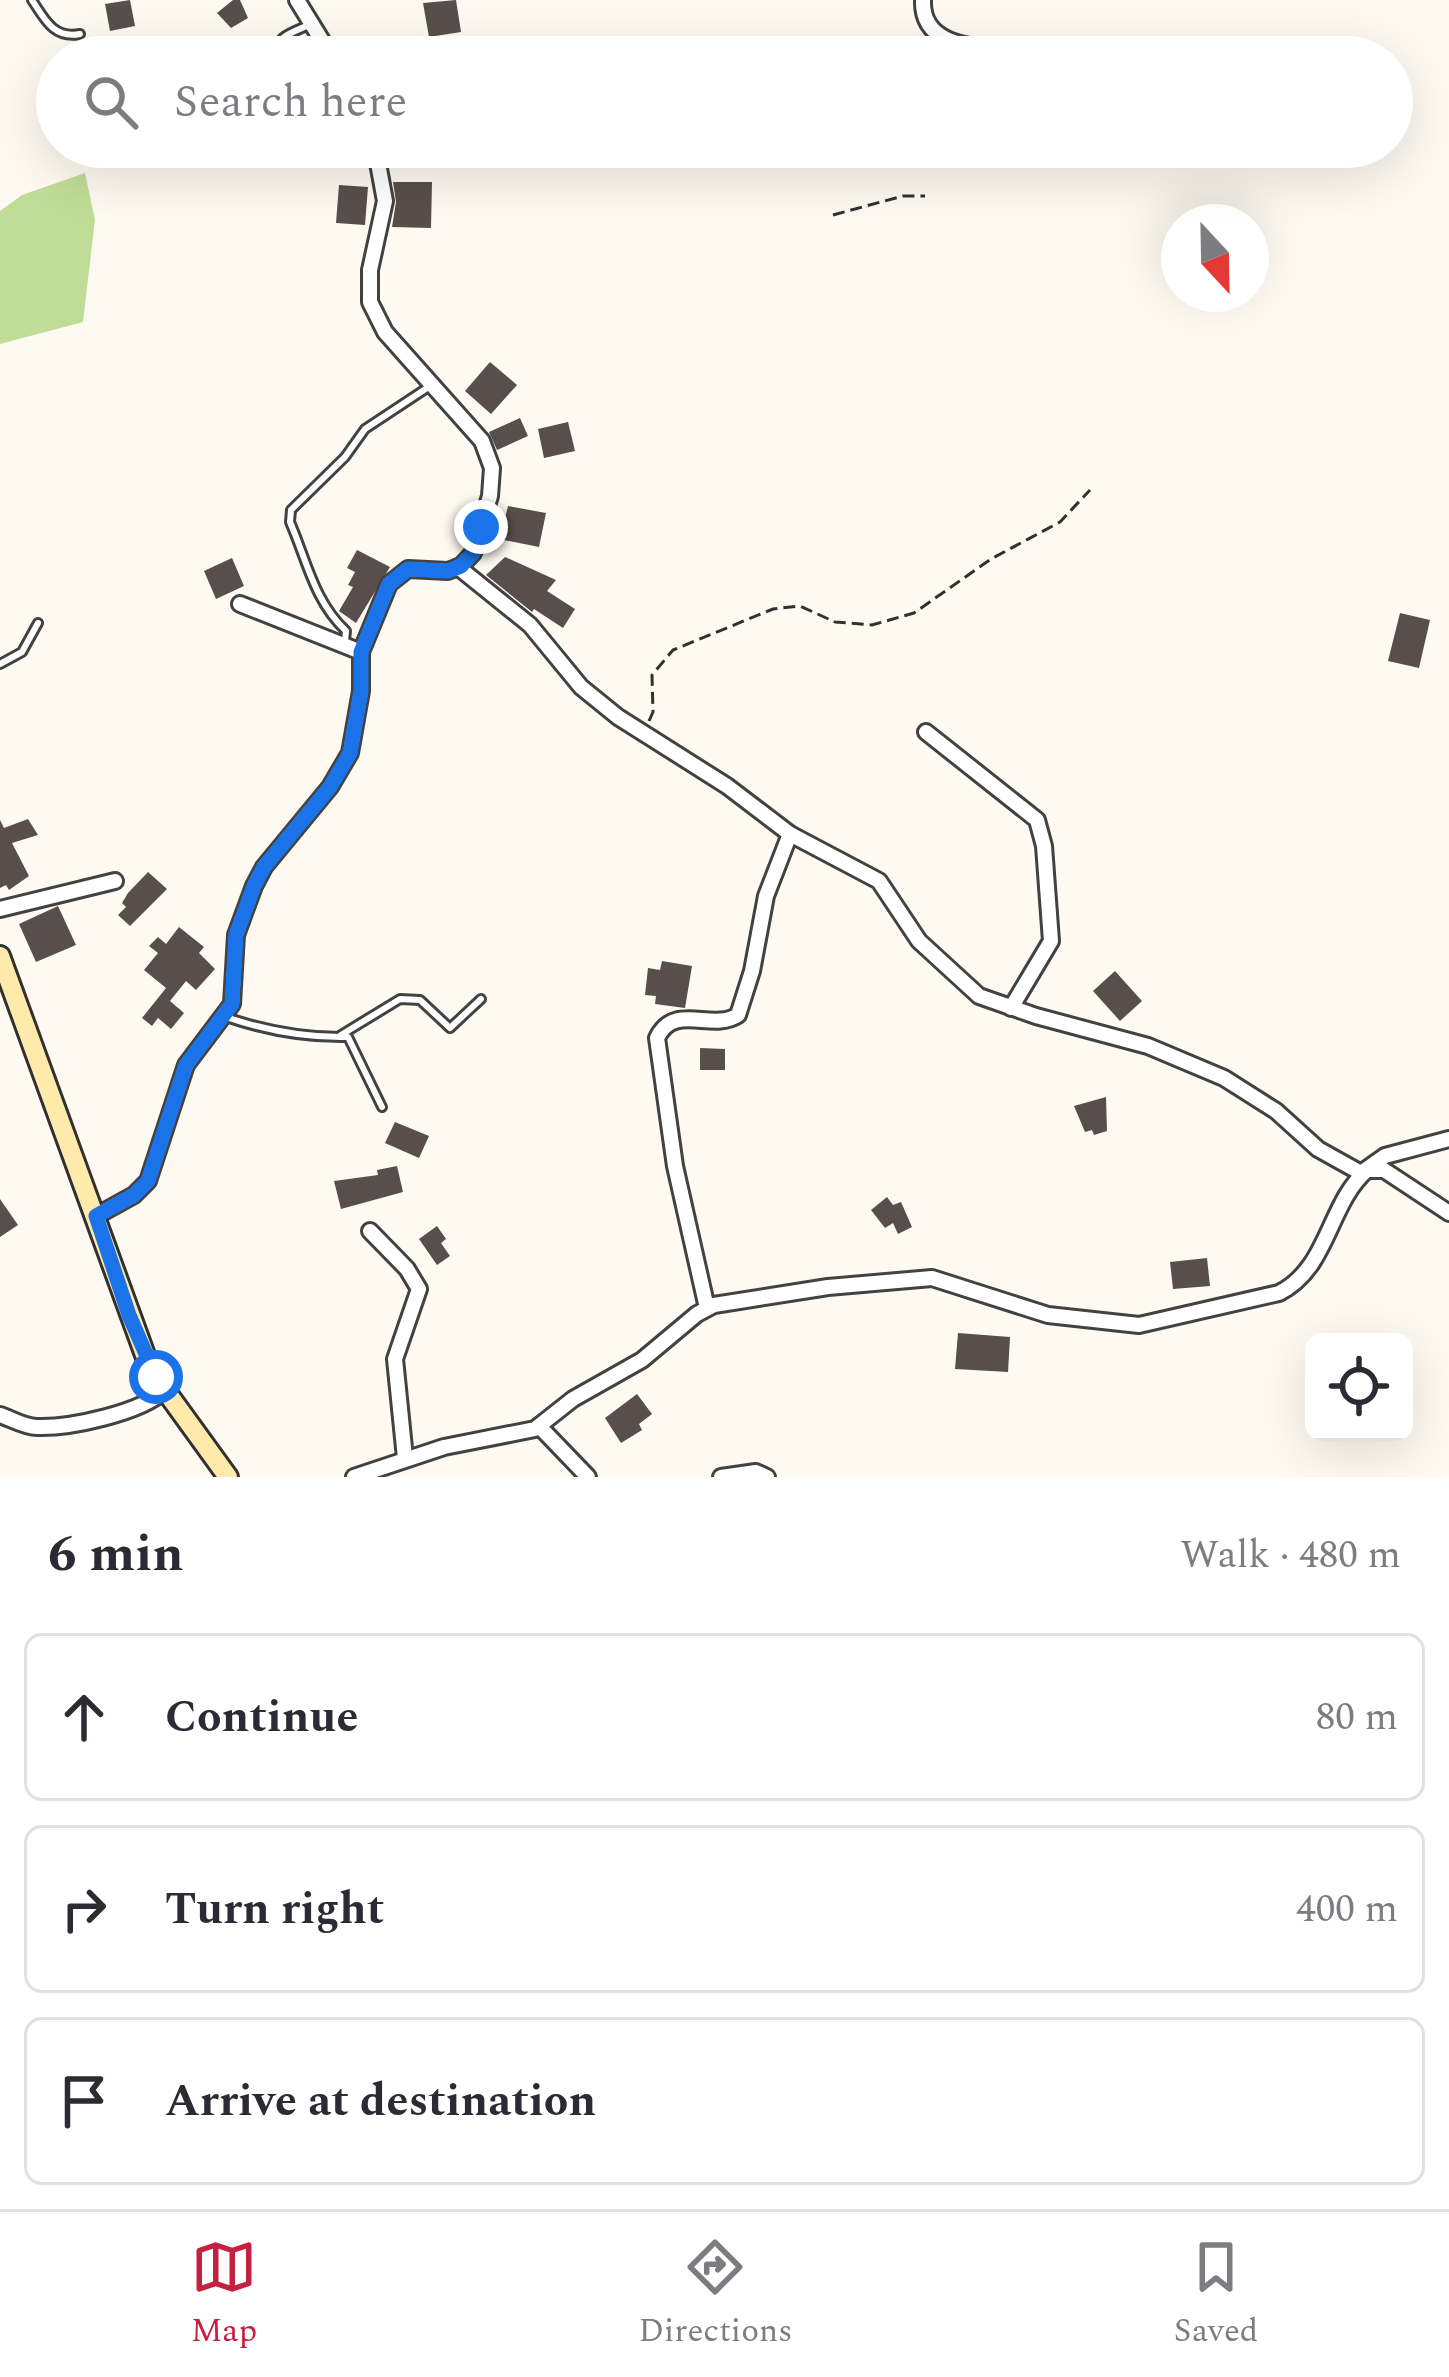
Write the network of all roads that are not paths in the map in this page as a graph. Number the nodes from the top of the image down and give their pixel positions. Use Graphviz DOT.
graph roads {
  1 [pos="32,0"];
  2 [pos="297,0"];
  3 [pos="923,0"];
  4 [pos="312,24"];
  5 [pos="80,34"];
  6 [pos="283,36"];
  7 [pos="319,36"];
  8 [pos="945,36"];
  9 [pos="379,168"];
  10 [pos="433,384"];
  11 [pos="458,567"];
  12 [pos="240,604"];
  13 [pos="38,623"];
  14 [pos="344,646"];
  15 [pos="361,652"];
  16 [pos="0,664"];
  17 [pos="926,732"];
  18 [pos="790,834"];
  19 [pos="115,881"];
  20 [pos="0,909"];
  21 [pos="0,956"];
  22 [pos="481,999"];
  23 [pos="1011,1008"];
  24 [pos="226,1016"];
  25 [pos="338,1037"];
  26 [pos="382,1107"];
  27 [pos="1449,1139"];
  28 [pos="1361,1173"];
  29 [pos="1449,1213"];
  30 [pos="96,1216"];
  31 [pos="370,1231"];
  32 [pos="707,1308"];
  33 [pos="165,1390"];
  34 [pos="0,1414"];
  35 [pos="539,1426"];
  36 [pos="405,1458"];
  37 [pos="228,1477"];
  38 [pos="354,1477"];
  39 [pos="588,1477"];
  40 [pos="722,1477"];
  41 [pos="766,1477"];
  1 -- 5 [label="lane"];
  2 -- 4 [label="street"];
  3 -- 8 [label="street"];
  4 -- 6 [label="lane"];
  4 -- 7 [label="street"];
  9 -- 10 [label="street"];
  10 -- 11 [label="street"];
  10 -- 14 [label="lane"];
  11 -- 15 [label="street"];
  11 -- 18 [label="street"];
  12 -- 14 [label="street"];
  13 -- 16 [label="lane"];
  14 -- 15 [label="street"];
  15 -- 24 [label="street"];
  17 -- 23 [label="street"];
  18 -- 23 [label="street"];
  18 -- 32 [label="street"];
  19 -- 20 [label="street"];
  21 -- 30 [label="main road"];
  22 -- 25 [label="lane"];
  23 -- 28 [label="street"];
  24 -- 25 [label="lane"];
  24 -- 30 [label="street"];
  25 -- 26 [label="lane"];
  27 -- 28 [label="street"];
  28 -- 29 [label="street"];
  28 -- 32 [label="street"];
  30 -- 33 [label="main road"];
  31 -- 36 [label="street"];
  32 -- 35 [label="street"];
  33 -- 34 [label="street"];
  33 -- 37 [label="main road"];
  35 -- 36 [label="street"];
  35 -- 39 [label="street"];
  36 -- 38 [label="street"];
  40 -- 41 [label="street"];
}
